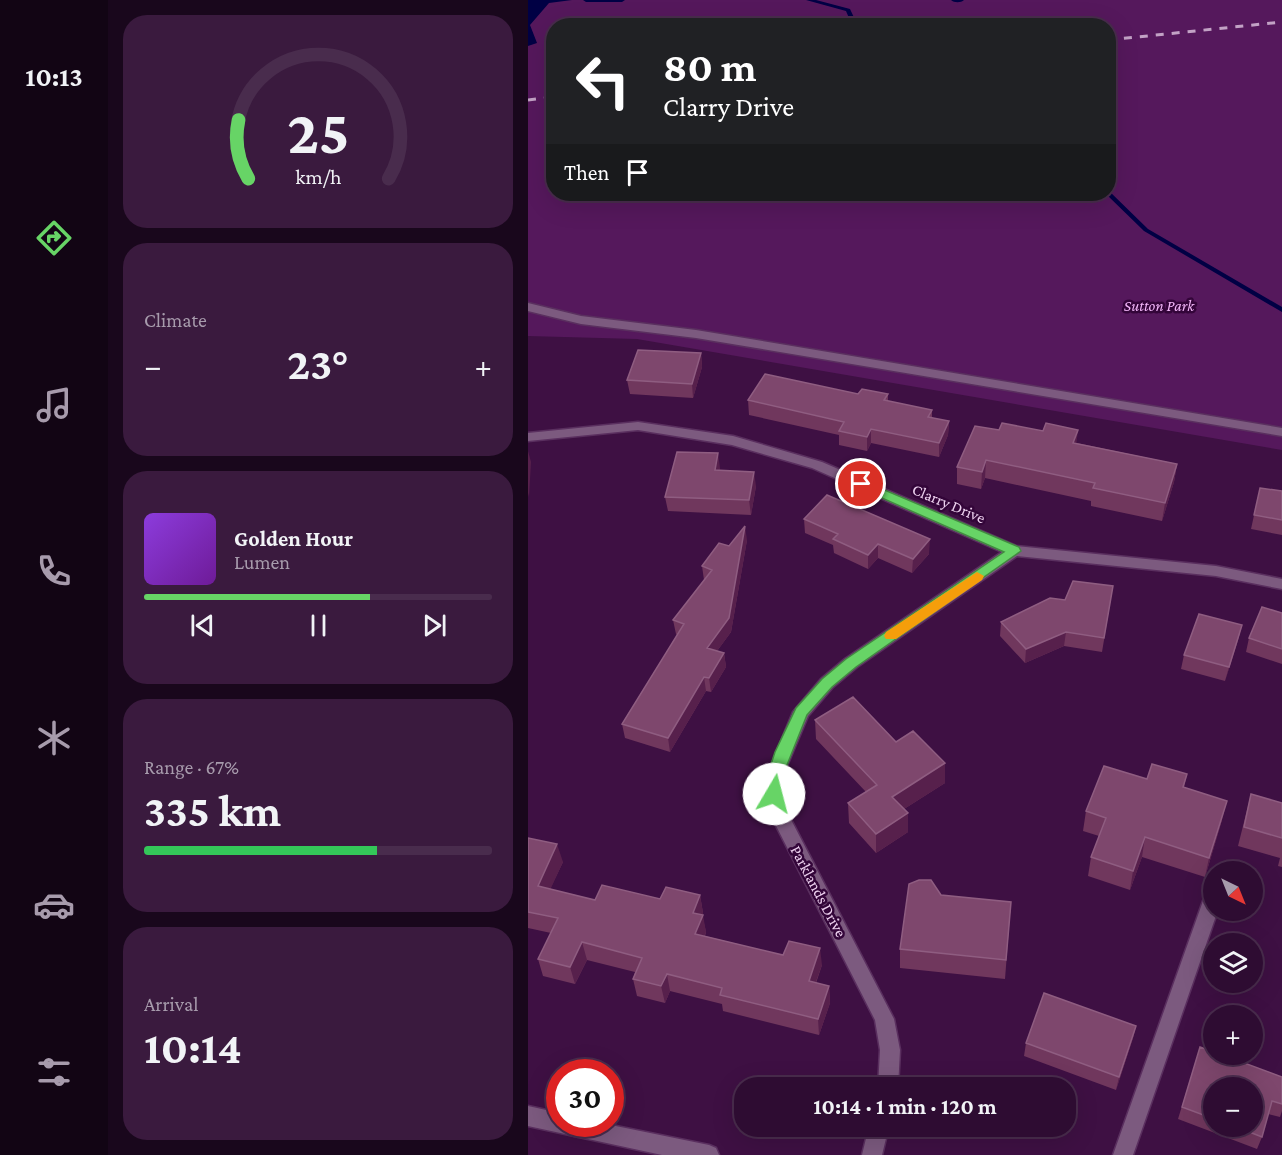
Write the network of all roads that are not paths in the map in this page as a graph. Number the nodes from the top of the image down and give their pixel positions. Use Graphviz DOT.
graph roads {
  1 [pos="528,307"];
  2 [pos="1282,432"];
  3 [pos="533,436"];
  4 [pos="1014,551"];
  5 [pos="1282,584"];
  6 [pos="1205,921"];
  7 [pos="889,1077"];
  8 [pos="528,1116"];
  9 [pos="546,1120"];
  10 [pos="624,1137"];
  11 [pos="876,1137"];
  12 [pos="708,1155"];
  13 [pos="872,1155"];
  14 [pos="1123,1155"];
  1 -- 2 [label="street"];
  3 -- 4 [label="street, Clarry Drive"];
  4 -- 5 [label="street, Clarry Drive"];
  4 -- 7 [label="street, Parklands Drive"];
  6 -- 14 [label="street"];
  8 -- 9 [label="street"];
  10 -- 12 [label="street"];
  11 -- 13 [label="street"];
}
